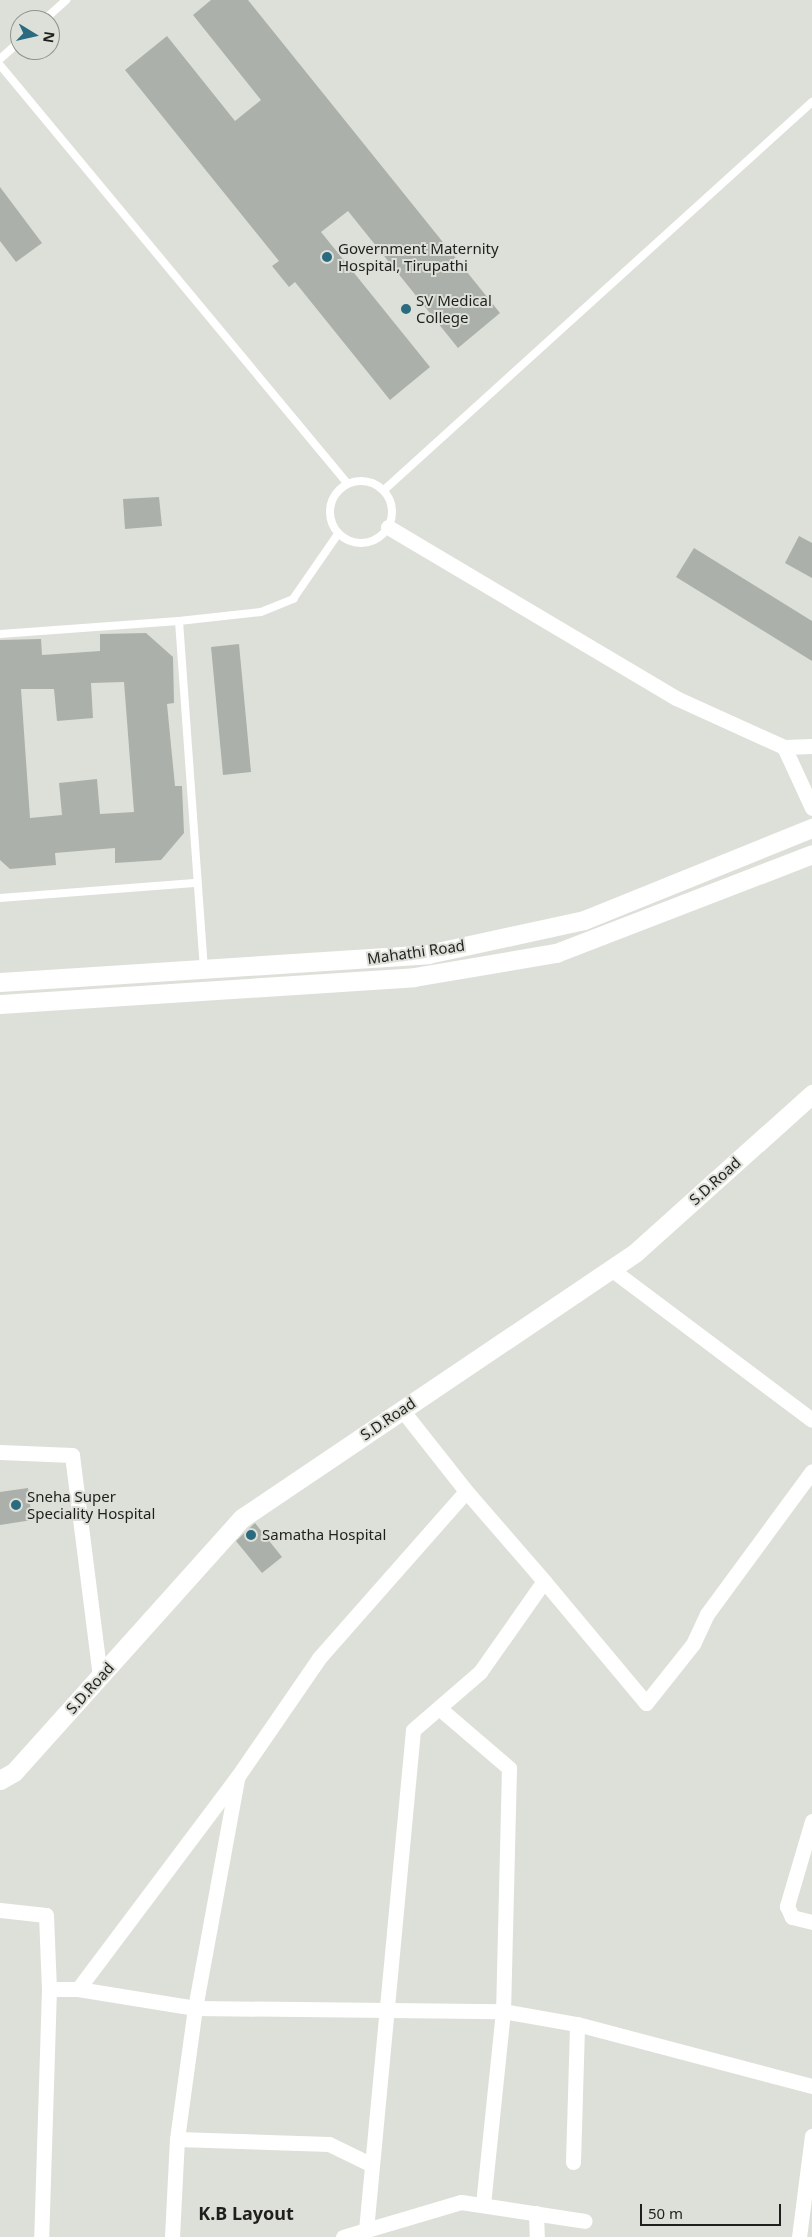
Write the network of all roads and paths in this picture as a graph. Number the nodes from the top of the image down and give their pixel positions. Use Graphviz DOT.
graph roads {
  1 [pos="66,0"];
  2 [pos="55,10"];
  3 [pos="10,50"];
  4 [pos="0,59"];
  5 [pos="0,65"];
  6 [pos="812,102"];
  7 [pos="348,483"];
  8 [pos="384,490"];
  9 [pos="388,527"];
  10 [pos="338,534"];
  11 [pos="179,621"];
  12 [pos="0,634"];
  13 [pos="812,746"];
  14 [pos="784,747"];
  15 [pos="812,808"];
  16 [pos="812,828"];
  17 [pos="812,854"];
  18 [pos="198,883"];
  19 [pos="0,898"];
  20 [pos="410,956"];
  21 [pos="204,970"];
  22 [pos="414,977"];
  23 [pos="0,982"];
  24 [pos="0,1004"];
  25 [pos="812,1094"];
  26 [pos="612,1269"];
  27 [pos="402,1410"];
  28 [pos="812,1420"];
  29 [pos="0,1452"];
  30 [pos="812,1471"];
  31 [pos="466,1491"];
  32 [pos="544,1581"];
  33 [pos="100,1676"];
  34 [pos="439,1708"];
  35 [pos="238,1776"];
  36 [pos="0,1780"];
  37 [pos="812,1820"];
  38 [pos="0,1910"];
  39 [pos="812,1922"];
  40 [pos="49,1989"];
  41 [pos="78,1989"];
  42 [pos="195,2008"];
  43 [pos="386,2010"];
  44 [pos="503,2011"];
  45 [pos="578,2024"];
  46 [pos="812,2086"];
  47 [pos="812,2136"];
  48 [pos="176,2140"];
  49 [pos="573,2162"];
  50 [pos="372,2165"];
  51 [pos="483,2205"];
  52 [pos="536,2214"];
  53 [pos="585,2221"];
  54 [pos="366,2230"];
  55 [pos="42,2237"];
  56 [pos="172,2237"];
  57 [pos="343,2237"];
  58 [pos="537,2237"];
  59 [pos="799,2237"];
  1 -- 2 [label="lane"];
  3 -- 4 [label="lane"];
  5 -- 7 [label="lane"];
  6 -- 8 [label="lane"];
  7 -- 8 [label="lane"];
  7 -- 10 [label="lane"];
  8 -- 9 [label="lane"];
  9 -- 10 [label="lane"];
  9 -- 14 [label="street"];
  10 -- 11 [label="lane"];
  11 -- 12 [label="lane"];
  11 -- 18 [label="lane"];
  13 -- 14 [label="street"];
  14 -- 15 [label="street"];
  16 -- 20 [label="street, Mahathi Road"];
  17 -- 22 [label="street, Mahathi Road"];
  18 -- 19 [label="lane"];
  18 -- 21 [label="lane"];
  20 -- 21 [label="street, Mahathi Road"];
  20 -- 22 [label="street"];
  21 -- 23 [label="street, Mahathi Road"];
  22 -- 24 [label="street, Mahathi Road"];
  25 -- 26 [label="street, S.D.Road"];
  26 -- 27 [label="street, S.D.Road"];
  26 -- 28 [label="street"];
  27 -- 31 [label="street"];
  27 -- 33 [label="street, S.D.Road"];
  29 -- 33 [label="street"];
  30 -- 32 [label="street"];
  31 -- 32 [label="street"];
  31 -- 35 [label="street"];
  32 -- 34 [label="street"];
  33 -- 36 [label="street, S.D.Road"];
  34 -- 43 [label="street"];
  34 -- 44 [label="street"];
  35 -- 41 [label="street"];
  35 -- 42 [label="street"];
  37 -- 39 [label="street"];
  38 -- 40 [label="street"];
  40 -- 41 [label="street"];
  40 -- 55 [label="street"];
  41 -- 42 [label="street"];
  42 -- 43 [label="street"];
  42 -- 48 [label="street"];
  43 -- 44 [label="street"];
  43 -- 50 [label="street"];
  44 -- 45 [label="street"];
  44 -- 51 [label="street"];
  45 -- 46 [label="street"];
  45 -- 49 [label="street"];
  47 -- 59 [label="street"];
  48 -- 50 [label="street"];
  48 -- 56 [label="street"];
  50 -- 54 [label="street"];
  51 -- 52 [label="street"];
  51 -- 54 [label="street"];
  52 -- 53 [label="street"];
  52 -- 58 [label="street"];
  54 -- 57 [label="street"];
}
